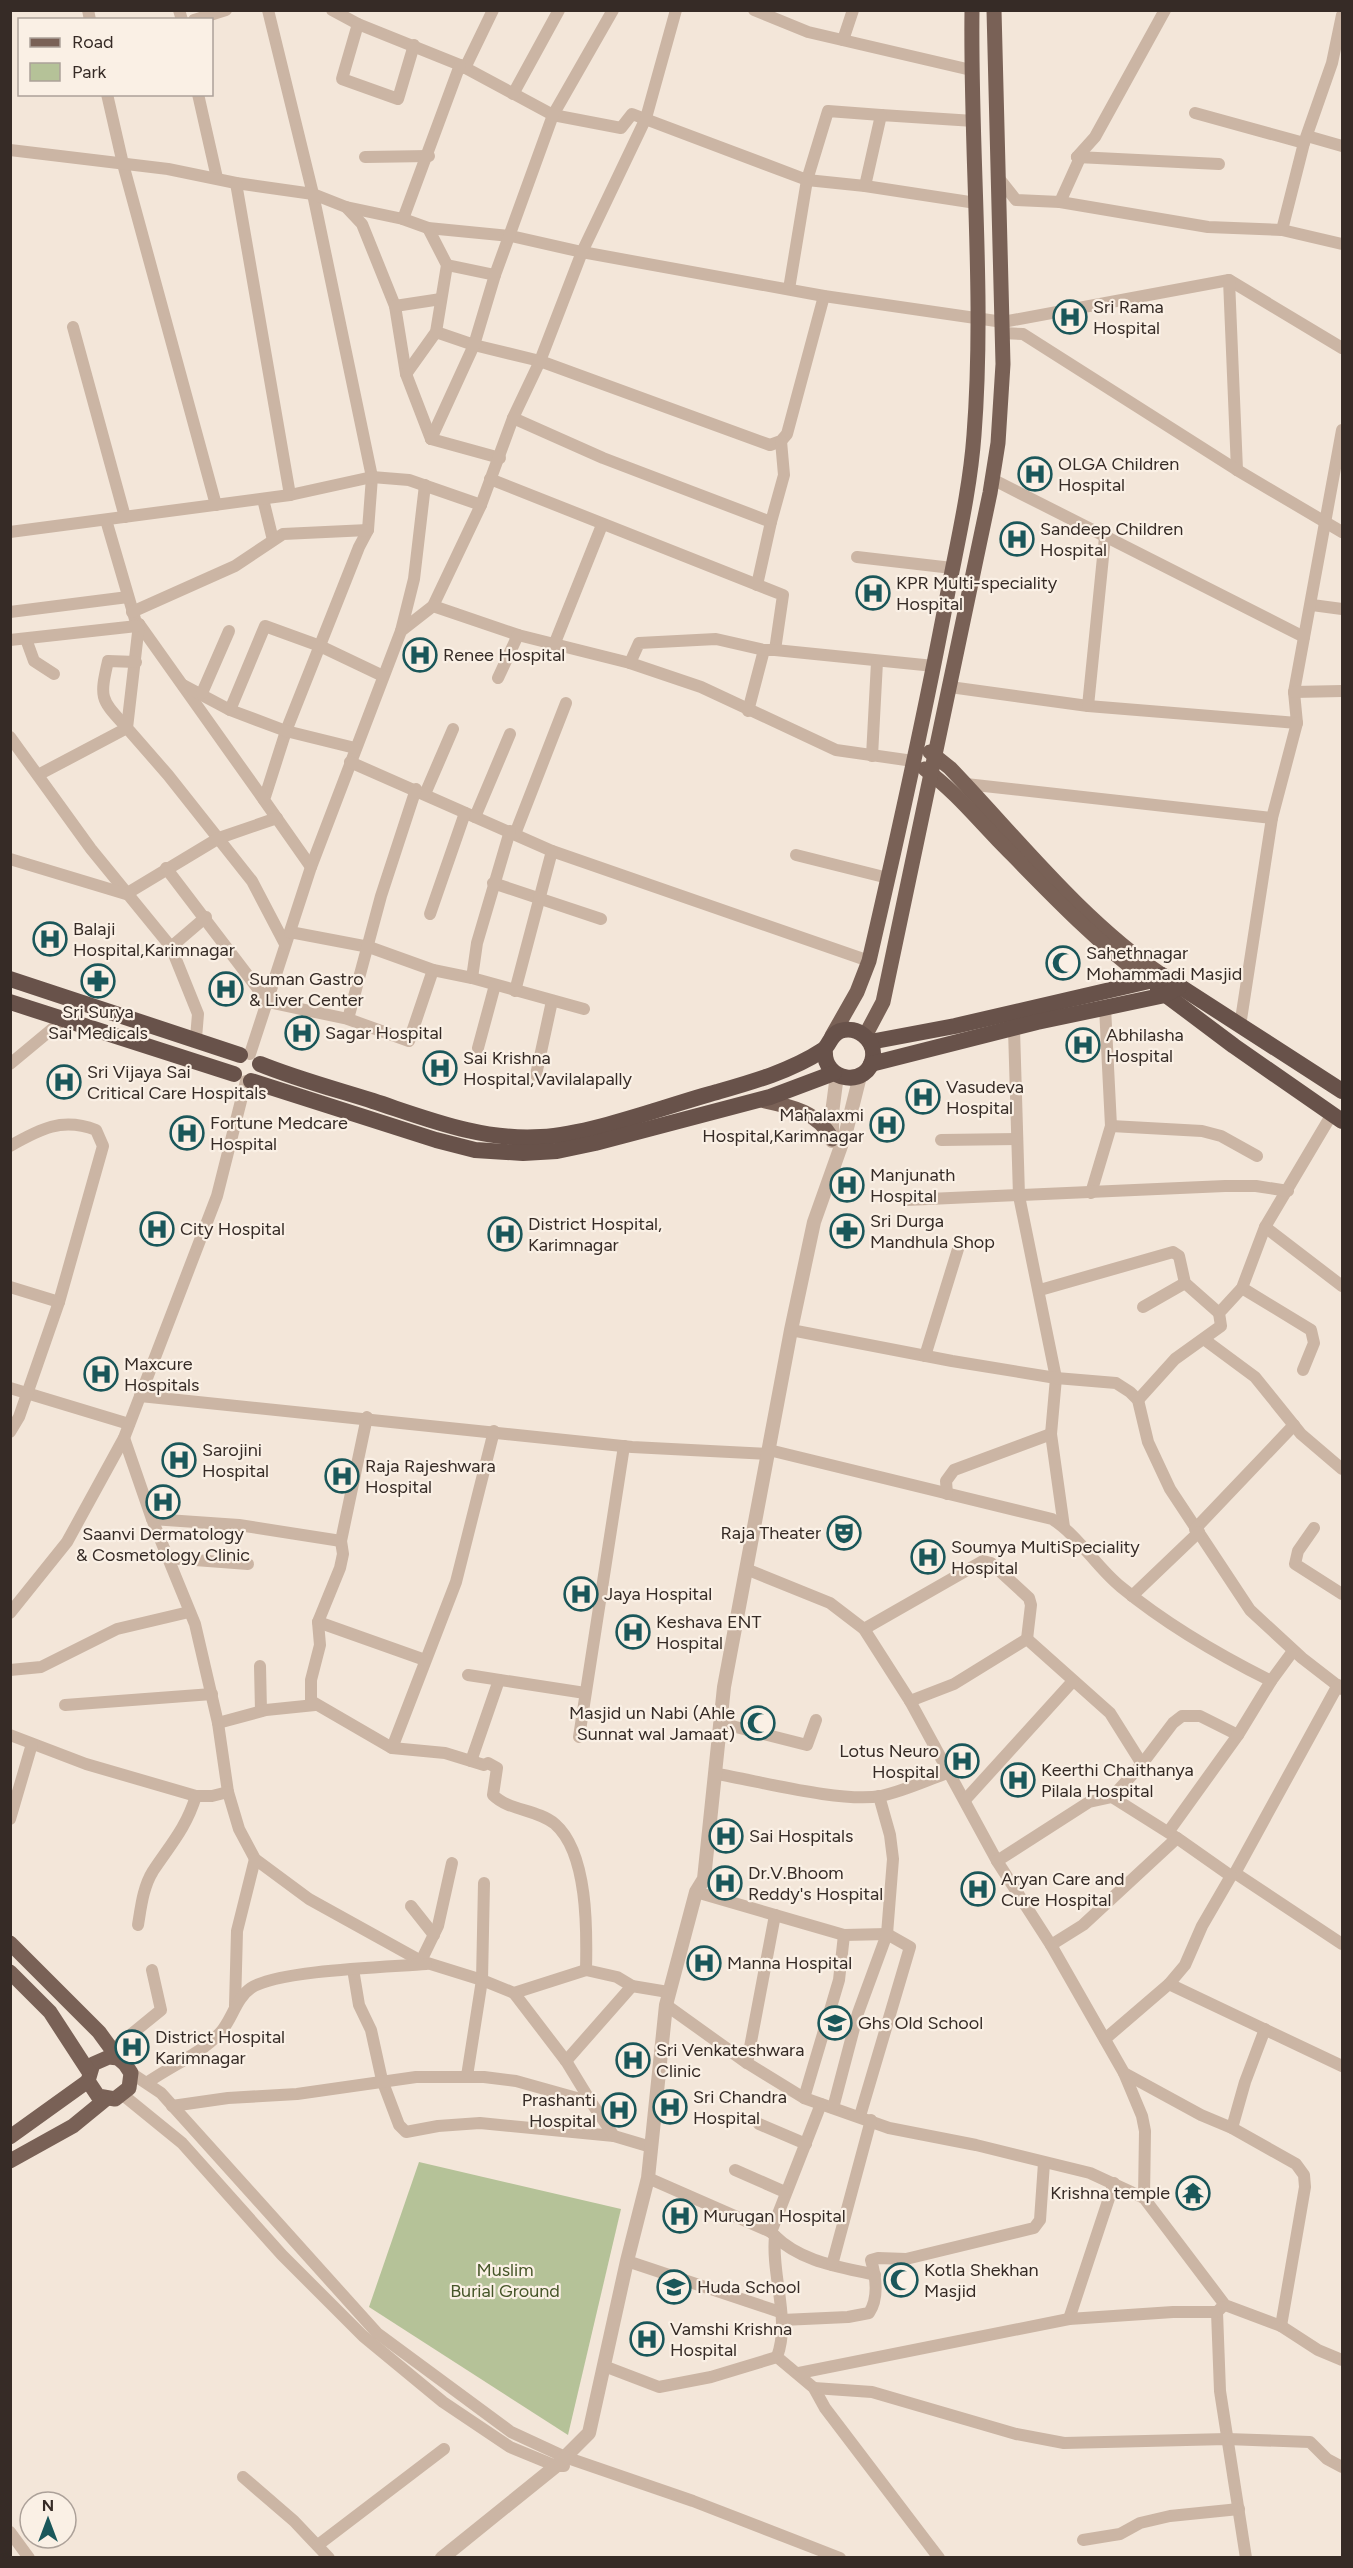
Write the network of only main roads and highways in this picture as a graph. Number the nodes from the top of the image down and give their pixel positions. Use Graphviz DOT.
graph roads {
  1 [pos="972,10"];
  2 [pos="994,10"];
  3 [pos="915,753"];
  4 [pos="935,755"];
  5 [pos="932,774"];
  6 [pos="1156,978"];
  7 [pos="10,979"];
  8 [pos="1172,991"];
  9 [pos="10,1002"];
  10 [pos="868,1039"];
  11 [pos="828,1043"];
  12 [pos="250,1058"];
  13 [pos="865,1070"];
  14 [pos="835,1074"];
  15 [pos="244,1079"];
  16 [pos="1342,1091"];
  17 [pos="760,1100"];
  18 [pos="1337,1118"];
  19 [pos="832,1139"];
  20 [pos="10,1943"];
  21 [pos="10,1972"];
  22 [pos="115,2054"];
  23 [pos="89,2077"];
  24 [pos="106,2099"];
  25 [pos="10,2137"];
  26 [pos="10,2161"];
  1 -- 3 [label="main road"];
  2 -- 4 [label="main road"];
  3 -- 4 [label="main road"];
  3 -- 5 [label="main road"];
  3 -- 11 [label="main road"];
  4 -- 5 [label="main road"];
  4 -- 6 [label="main road"];
  5 -- 6 [label="main road"];
  5 -- 10 [label="main road"];
  6 -- 8 [label="highway"];
  6 -- 10 [label="highway"];
  7 -- 12 [label="highway"];
  8 -- 13 [label="highway"];
  8 -- 16 [label="highway"];
  8 -- 18 [label="highway"];
  9 -- 15 [label="highway"];
  10 -- 11 [label="highway"];
  10 -- 13 [label="highway"];
  11 -- 12 [label="highway"];
  11 -- 14 [label="highway"];
  12 -- 15 [label="highway"];
  12 -- 15 [label="highway"];
  13 -- 14 [label="highway"];
  14 -- 17 [label="highway"];
  15 -- 17 [label="highway"];
  17 -- 19 [label="main road"];
  20 -- 22 [label="main road"];
  21 -- 23 [label="main road"];
  22 -- 23 [label="main road"];
  22 -- 24 [label="main road"];
  23 -- 24 [label="main road"];
  23 -- 25 [label="main road"];
  24 -- 26 [label="main road"];
}
